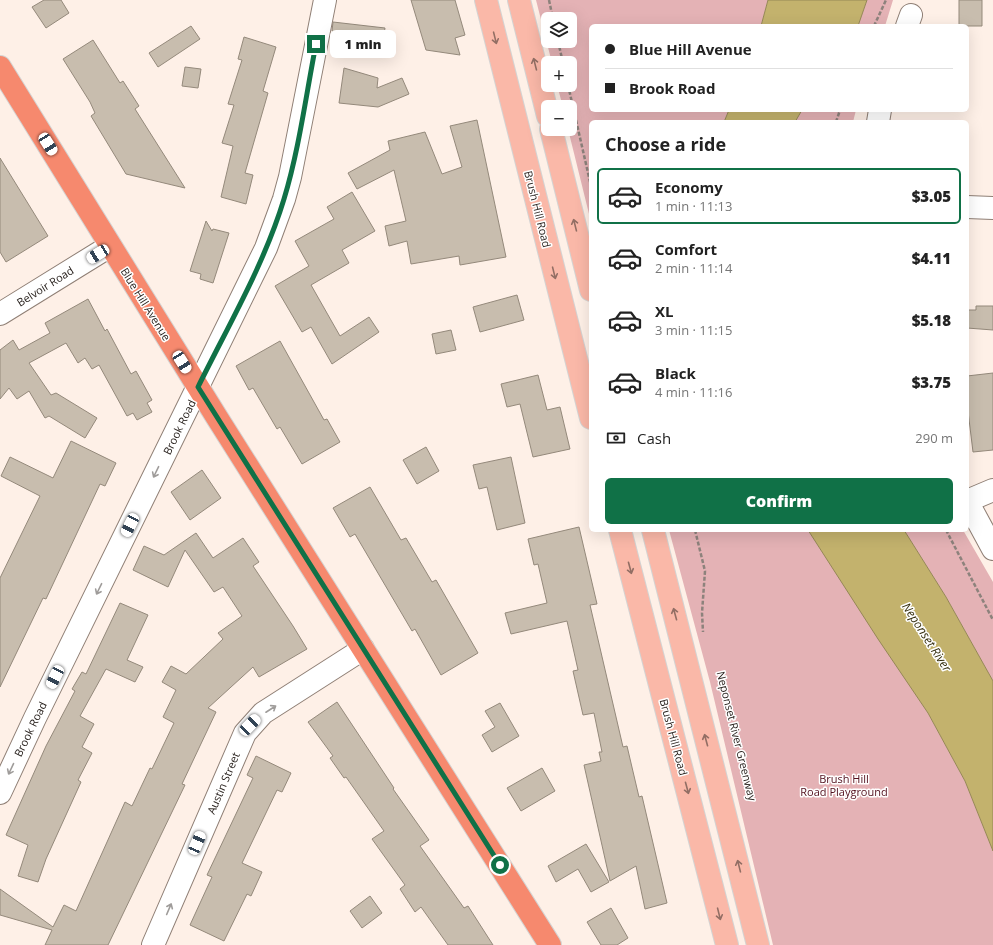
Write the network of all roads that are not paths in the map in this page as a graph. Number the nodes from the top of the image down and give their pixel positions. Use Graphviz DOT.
graph roads {
  1 [pos="325,0"];
  2 [pos="486,0"];
  3 [pos="519,0"];
  4 [pos="0,67"];
  5 [pos="544,100"];
  6 [pos="553,136"];
  7 [pos="969,207"];
  8 [pos="993,208"];
  9 [pos="110,246"];
  10 [pos="589,282"];
  11 [pos="0,314"];
  12 [pos="585,367"];
  13 [pos="198,387"];
  14 [pos="589,401"];
  15 [pos="993,490"];
  16 [pos="969,500"];
  17 [pos="969,505"];
  18 [pos="621,532"];
  19 [pos="654,532"];
  20 [pos="993,549"];
  21 [pos="363,649"];
  22 [pos="0,793"];
  23 [pos="153,945"];
  24 [pos="550,945"];
  25 [pos="727,945"];
  26 [pos="758,945"];
  1 -- 13 [label="street, Brook Road"];
  2 -- 12 [label="main road, Brush Hill Road, one-way"];
  5 -- 3 [label="main road, one-way"];
  4 -- 9 [label="highway, Blue Hill Avenue"];
  10 -- 6 [label="main road, one-way"];
  7 -- 8 [label="street"];
  9 -- 11 [label="street, Belvoir Road"];
  9 -- 13 [label="highway, Blue Hill Avenue"];
  12 -- 14 [label="main road, Brush Hill Road"];
  13 -- 21 [label="highway, Blue Hill Avenue"];
  13 -- 22 [label="street, Brook Road, one-way"];
  15 -- 16 [label="street"];
  17 -- 20 [label="street"];
  18 -- 25 [label="main road, Brush Hill Road, one-way"];
  26 -- 19 [label="main road, one-way"];
  23 -- 21 [label="street, Austin Street, one-way"];
  21 -- 24 [label="highway, Blue Hill Avenue"];
}
